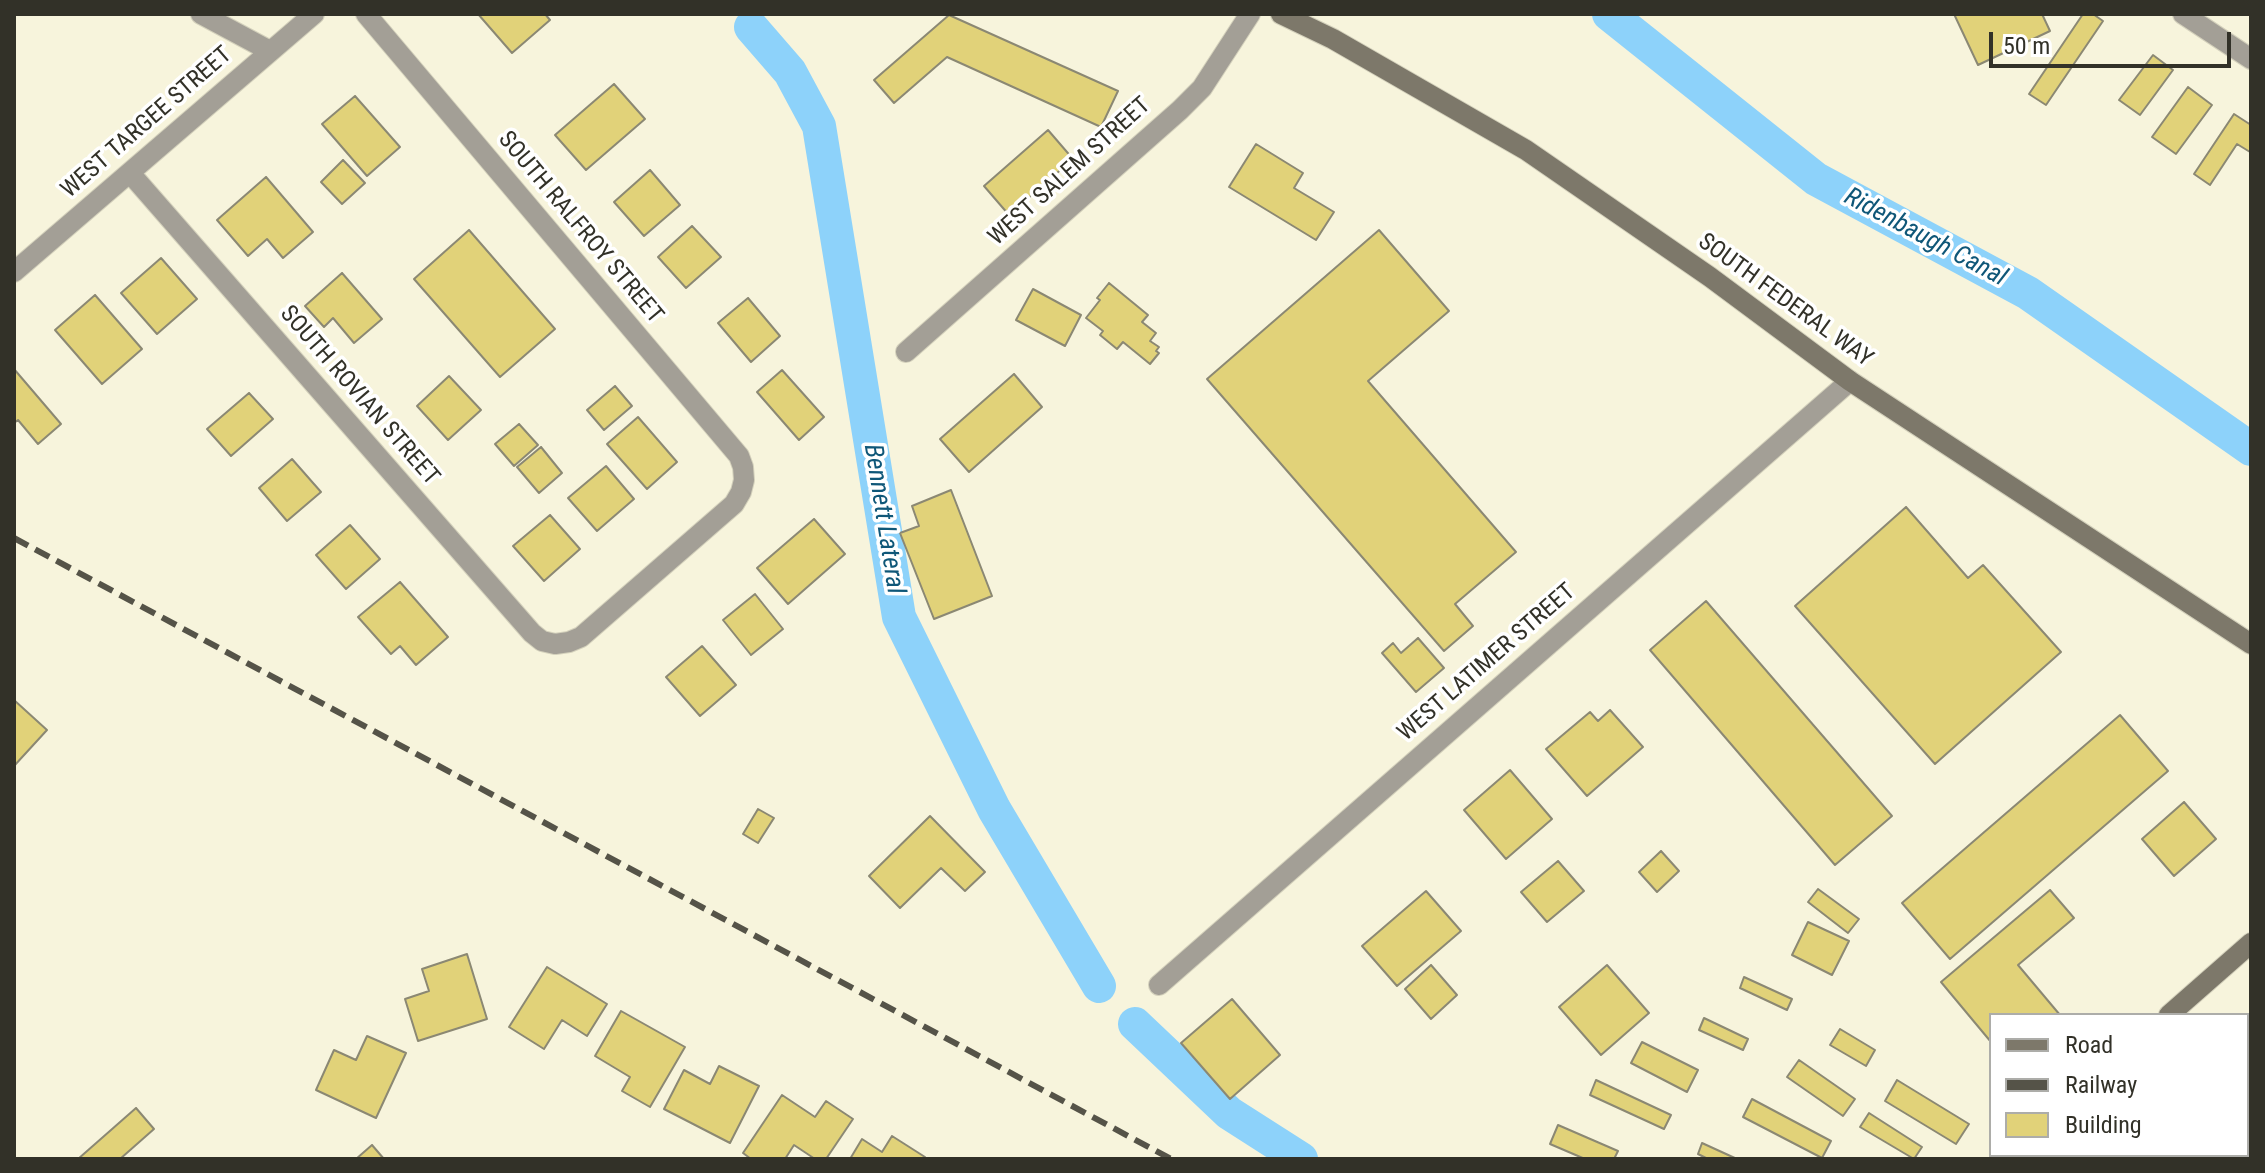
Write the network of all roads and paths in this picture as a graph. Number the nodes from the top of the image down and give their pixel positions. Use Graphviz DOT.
graph roads {
  1 [pos="201,14"];
  2 [pos="314,14"];
  3 [pos="366,14"];
  4 [pos="1250,14"];
  5 [pos="1281,14"];
  6 [pos="2183,14"];
  7 [pos="270,51"];
  8 [pos="2251,59"];
  9 [pos="130,173"];
  10 [pos="14,272"];
  11 [pos="906,352"];
  12 [pos="1850,381"];
  13 [pos="555,644"];
  14 [pos="2251,644"];
  15 [pos="2251,943"];
  16 [pos="1159,985"];
  17 [pos="2171,1013"];
  1 -- 7 [label="street"];
  2 -- 7 [label="street, WEST TARGEE STREET"];
  3 -- 13 [label="street, SOUTH RALFROY STREET"];
  4 -- 11 [label="street, WEST SALEM STREET"];
  5 -- 12 [label="main road, SOUTH FEDERAL WAY"];
  6 -- 8 [label="street"];
  7 -- 9 [label="street, WEST TARGEE STREET"];
  9 -- 10 [label="street, WEST TARGEE STREET"];
  9 -- 13 [label="street, SOUTH ROVIAN STREET"];
  12 -- 14 [label="main road, SOUTH FEDERAL WAY"];
  12 -- 16 [label="street, WEST LATIMER STREET"];
  15 -- 17 [label="main road"];
}
